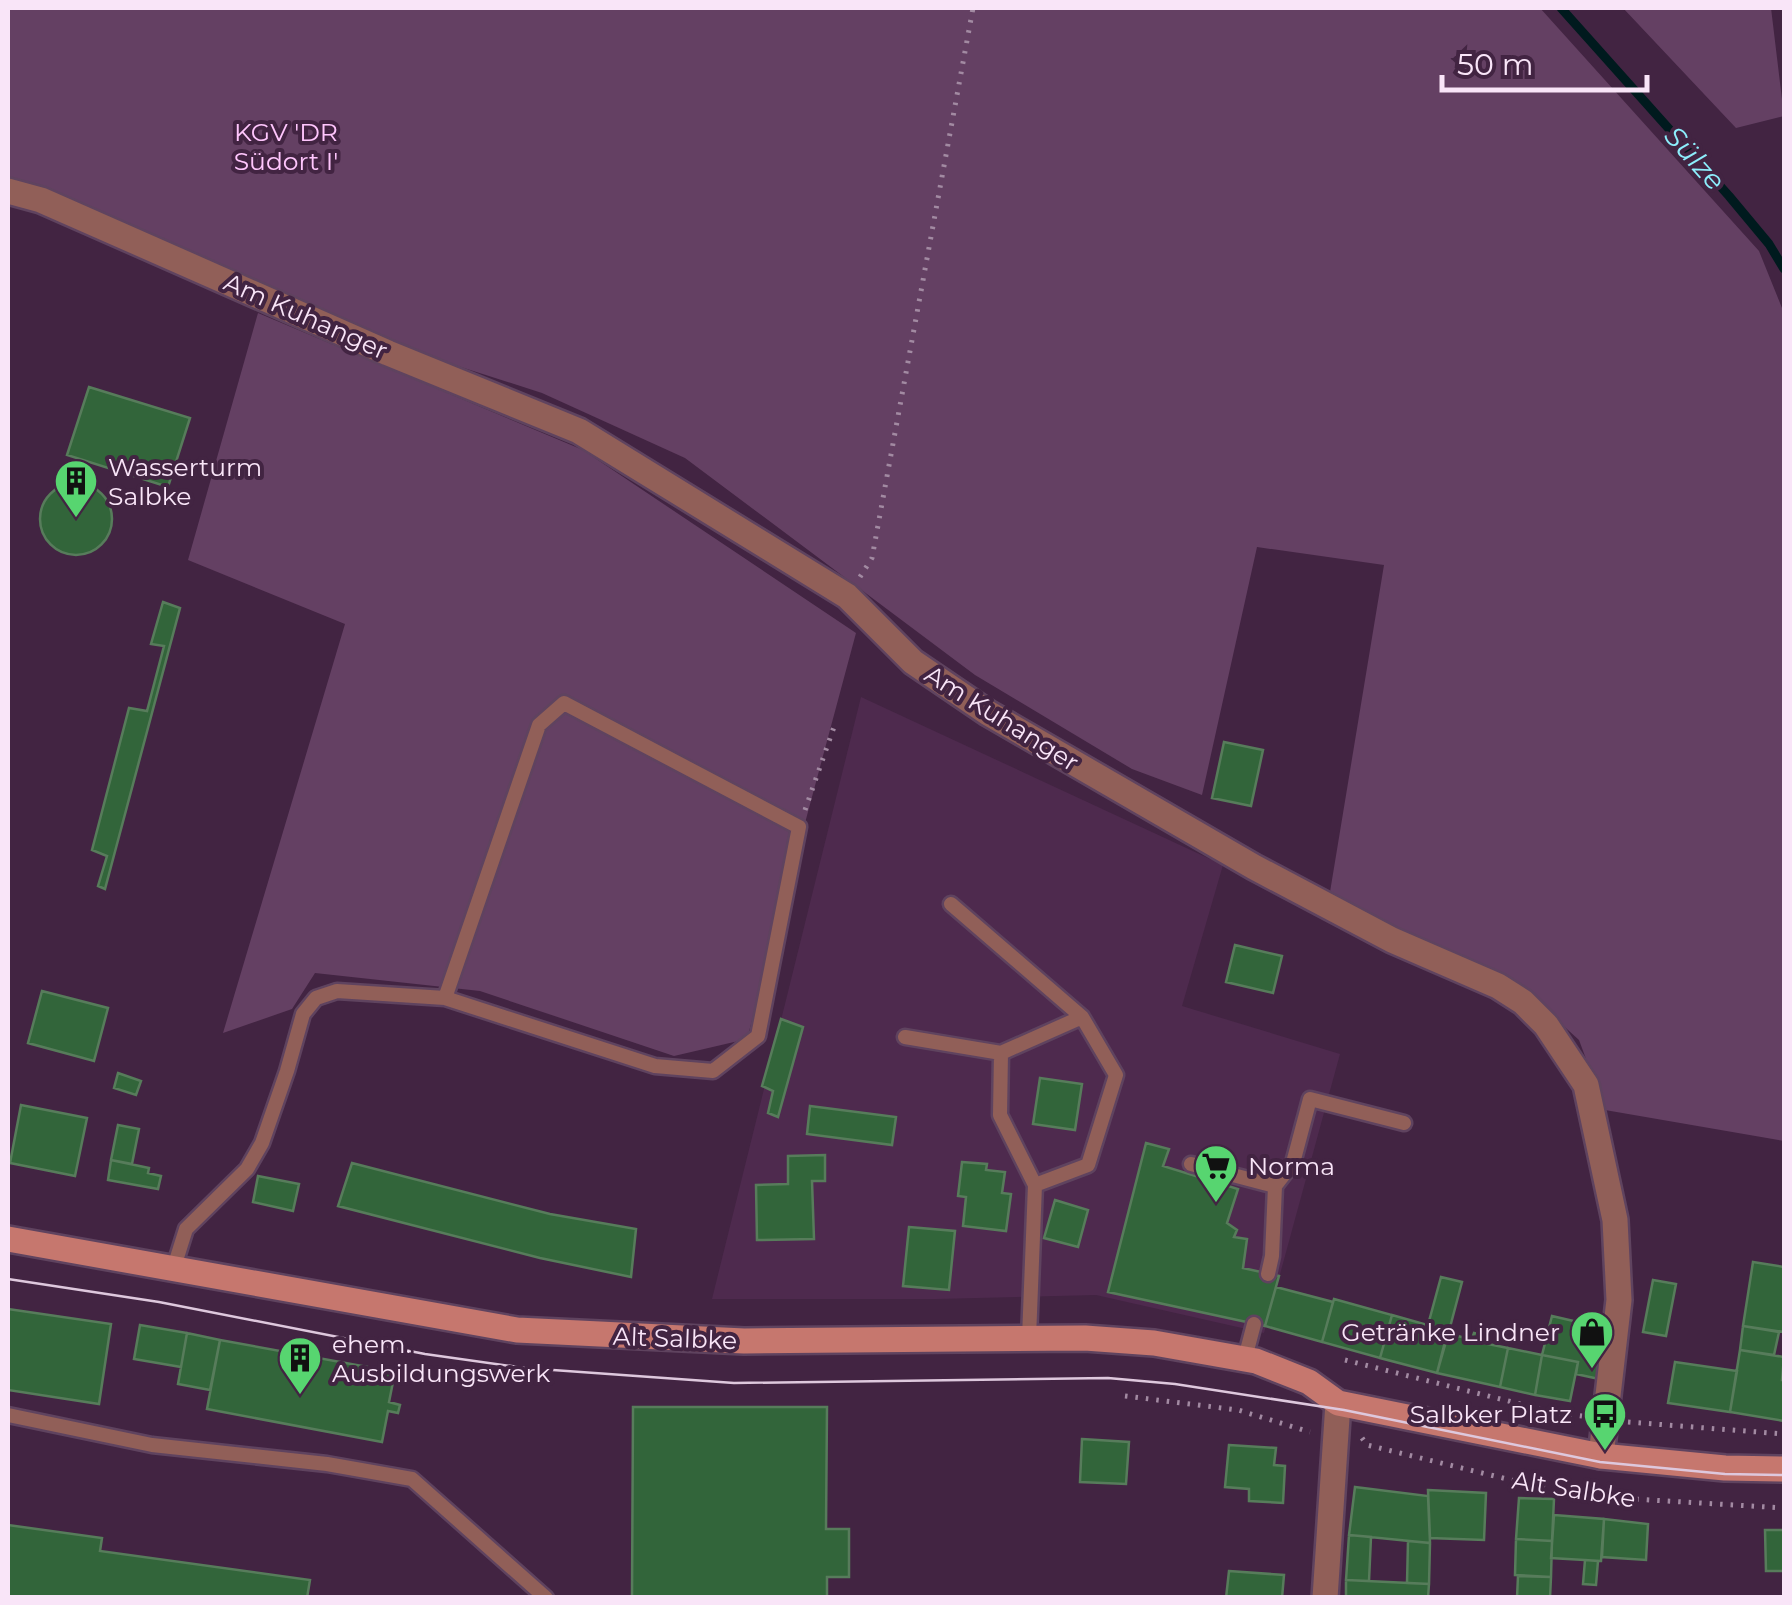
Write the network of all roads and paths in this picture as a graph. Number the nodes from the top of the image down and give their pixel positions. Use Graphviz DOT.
graph roads {
  1 [pos="973,8"];
  2 [pos="8,191"];
  3 [pos="847,596"];
  4 [pos="836,724"];
  5 [pos="799,827"];
  6 [pos="951,904"];
  7 [pos="445,998"];
  8 [pos="1082,1017"];
  9 [pos="905,1037"];
  10 [pos="1001,1054"];
  11 [pos="1404,1122"];
  12 [pos="1191,1164"];
  13 [pos="1035,1185"];
  14 [pos="1276,1186"];
  15 [pos="8,1239"];
  16 [pos="174,1266"];
  17 [pos="1268,1274"];
  18 [pos="1254,1324"];
  19 [pos="1030,1338"];
  20 [pos="1245,1358"];
  21 [pos="1345,1360"];
  22 [pos="1125,1396"];
  23 [pos="1338,1402"];
  24 [pos="8,1414"];
  25 [pos="1605,1420"];
  26 [pos="1784,1434"];
  27 [pos="1336,1440"];
  28 [pos="1366,1446"];
  29 [pos="1601,1456"];
  30 [pos="1784,1469"];
  31 [pos="1784,1508"];
  32 [pos="546,1598"];
  33 [pos="1325,1598"];
  1 -- 3 [label="path"];
  2 -- 3 [label="street, Am Kuhanger"];
  3 -- 25 [label="street, Am Kuhanger"];
  4 -- 5 [label="path"];
  5 -- 7 [label="lane"];
  5 -- 7 [label="lane"];
  6 -- 8 [label="lane"];
  7 -- 16 [label="lane"];
  8 -- 10 [label="lane"];
  8 -- 13 [label="lane"];
  9 -- 10 [label="lane"];
  10 -- 13 [label="lane"];
  11 -- 14 [label="lane"];
  12 -- 14 [label="lane"];
  13 -- 19 [label="lane"];
  14 -- 17 [label="lane"];
  15 -- 16 [label="main road, Alt Salbke"];
  16 -- 19 [label="main road, Alt Salbke"];
  18 -- 20 [label="lane"];
  19 -- 20 [label="main road, Alt Salbke"];
  20 -- 23 [label="main road, Alt Salbke"];
  21 -- 25 [label="path"];
  22 -- 27 [label="path, Alt Salbke"];
  23 -- 27 [label="street"];
  23 -- 28 [label="path"];
  23 -- 29 [label="main road, Alt Salbke"];
  24 -- 32 [label="lane"];
  25 -- 26 [label="path"];
  25 -- 29 [label="street, Am Kuhanger"];
  27 -- 28 [label="path, Alt Salbke"];
  27 -- 33 [label="street"];
  28 -- 31 [label="path, Alt Salbke"];
  29 -- 30 [label="main road, Alt Salbke"];
}
